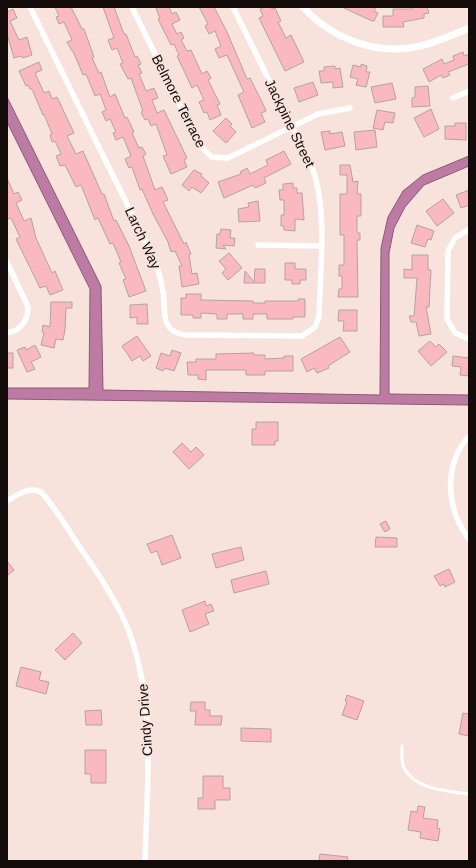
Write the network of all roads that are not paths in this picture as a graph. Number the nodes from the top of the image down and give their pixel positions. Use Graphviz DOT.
graph roads {
  1 [pos="30,7"];
  2 [pos="132,7"];
  3 [pos="233,7"];
  4 [pos="303,7"];
  5 [pos="469,28"];
  6 [pos="469,91"];
  7 [pos="454,98"];
  8 [pos="350,108"];
  9 [pos="292,126"];
  10 [pos="469,229"];
  11 [pos="258,245"];
  12 [pos="320,246"];
  13 [pos="7,262"];
  14 [pos="7,333"];
  15 [pos="469,339"];
  16 [pos="469,436"];
  17 [pos="7,501"];
  18 [pos="469,539"];
  19 [pos="402,746"];
  20 [pos="469,794"];
  21 [pos="145,861"];
  1 -- 12 [label="street, Larch Way"];
  2 -- 9 [label="street, Belmore Terrace"];
  3 -- 9 [label="street, Jackpine Street"];
  4 -- 5 [label="street"];
  6 -- 7 [label="street"];
  8 -- 9 [label="street"];
  9 -- 12 [label="street, Jackpine Street"];
  10 -- 15 [label="street"];
  11 -- 12 [label="street"];
  13 -- 14 [label="street"];
  16 -- 18 [label="street"];
  17 -- 21 [label="street, Cindy Drive"];
  19 -- 20 [label="lane"];
}
